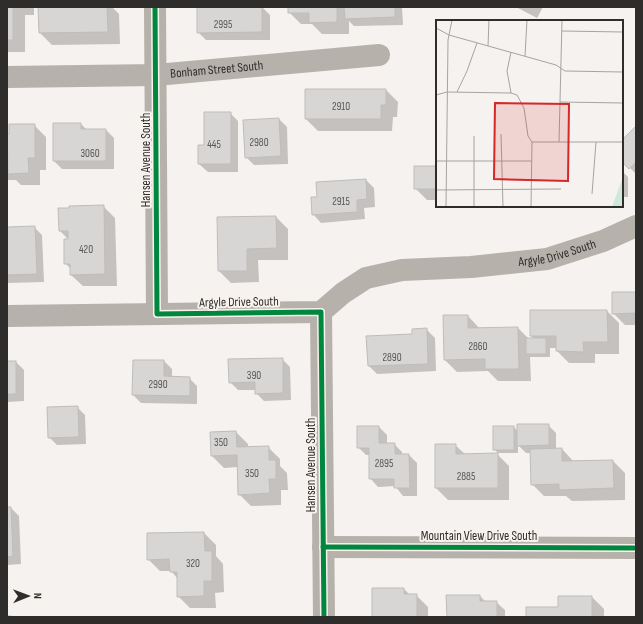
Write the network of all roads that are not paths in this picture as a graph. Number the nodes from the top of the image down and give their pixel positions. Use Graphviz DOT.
graph roads {
  1 [pos="156,7"];
  2 [pos="379,55"];
  3 [pos="156,76"];
  4 [pos="7,77"];
  5 [pos="636,226"];
  6 [pos="321,312"];
  7 [pos="157,314"];
  8 [pos="7,316"];
  9 [pos="323,547"];
  10 [pos="636,548"];
  11 [pos="324,617"];
  1 -- 3 [label="street, Hansen Avenue South"];
  2 -- 3 [label="street, Bonham Street South"];
  3 -- 4 [label="street, Bonham Street South"];
  3 -- 7 [label="street, Hansen Avenue South"];
  5 -- 6 [label="street, Argyle Drive South"];
  6 -- 7 [label="street, Argyle Drive South"];
  6 -- 9 [label="street, Hansen Avenue South"];
  7 -- 8 [label="street, Argyle Drive South"];
  9 -- 10 [label="street, Mountain View Drive South"];
  9 -- 11 [label="street, Hansen Avenue South"];
}
